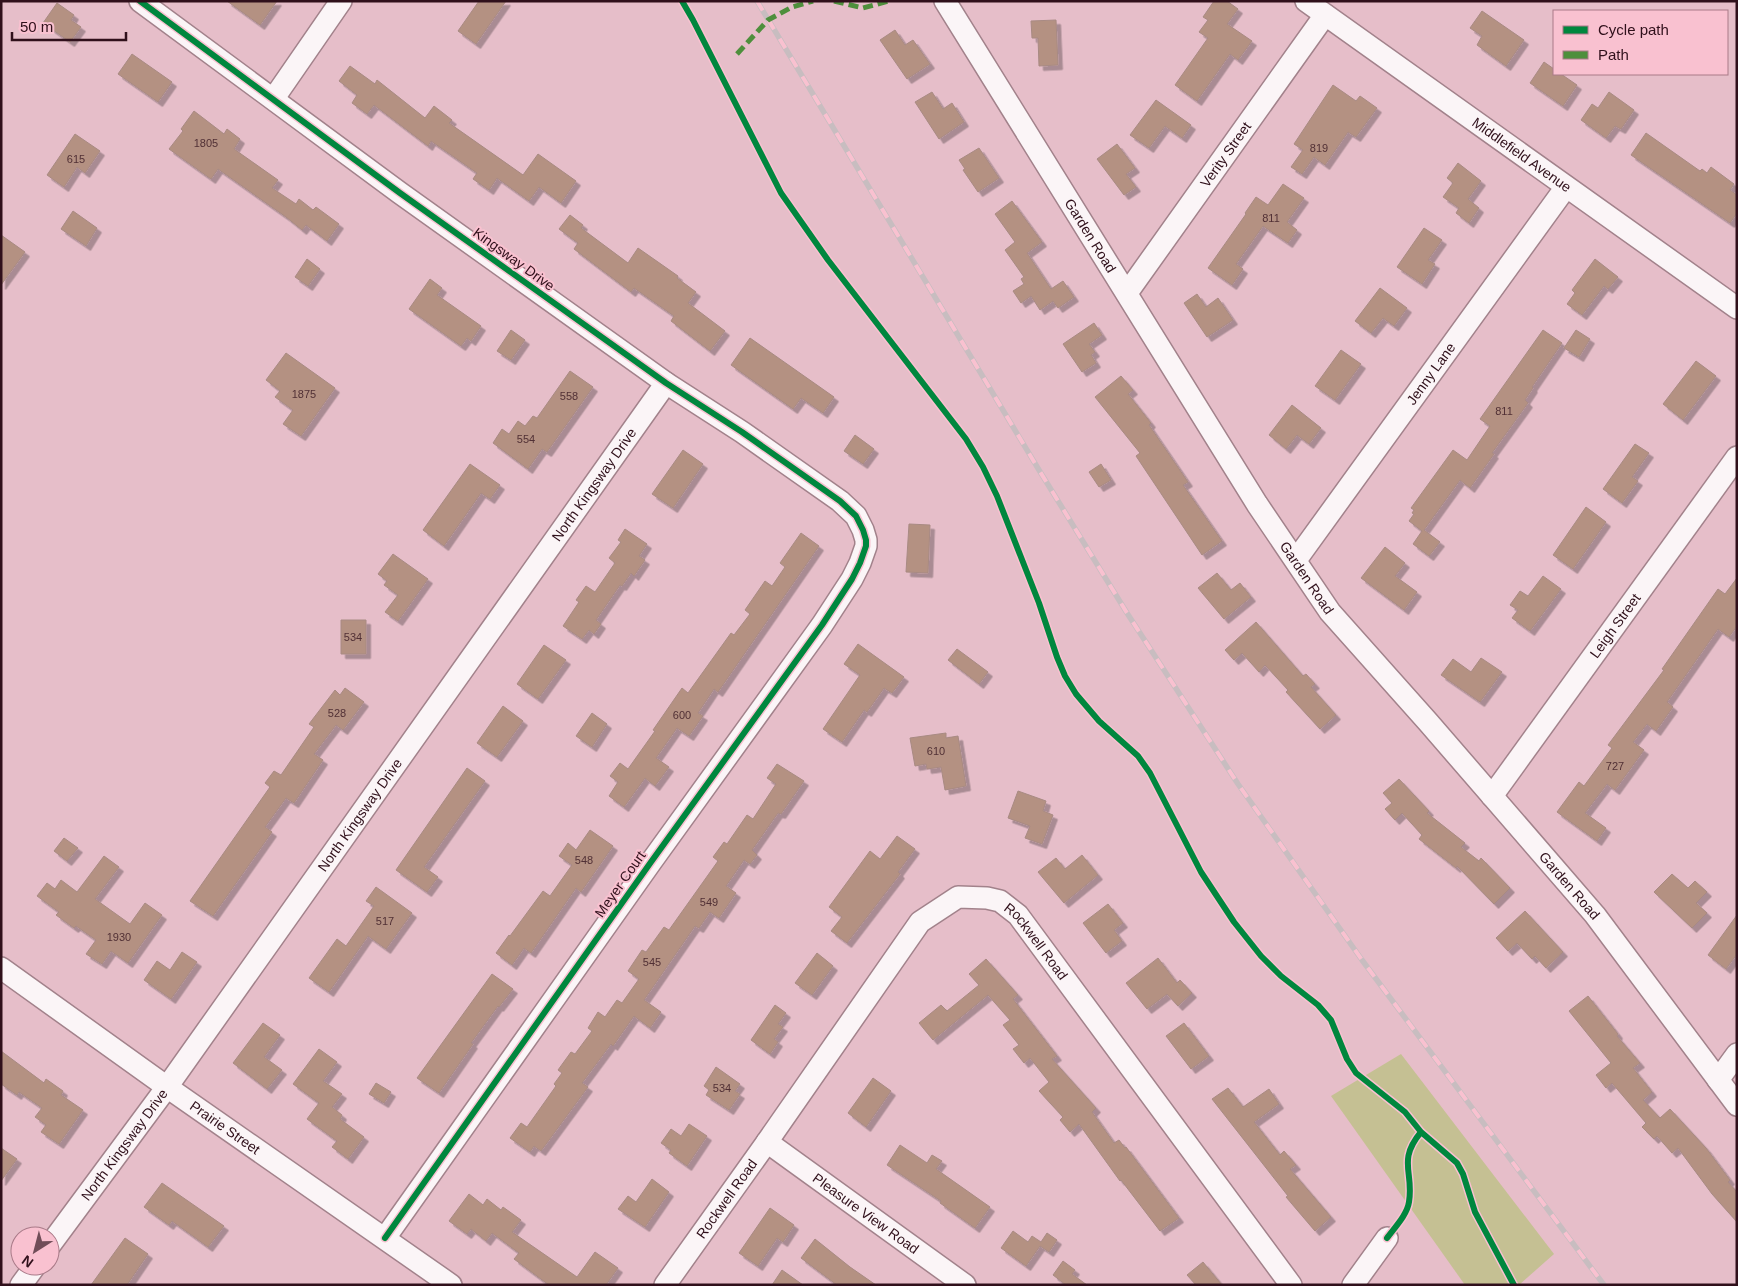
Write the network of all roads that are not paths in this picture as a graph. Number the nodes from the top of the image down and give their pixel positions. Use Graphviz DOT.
graph roads {
  1 [pos="140,1"];
  2 [pos="341,1"];
  3 [pos="1306,1"];
  4 [pos="954,6"];
  5 [pos="1325,15"];
  6 [pos="274,98"];
  7 [pos="1566,187"];
  8 [pos="1127,294"];
  9 [pos="1737,308"];
  10 [pos="666,383"];
  11 [pos="1737,457"];
  12 [pos="866,540"];
  13 [pos="1296,560"];
  14 [pos="1492,796"];
  15 [pos="1,968"];
  16 [pos="1737,1054"];
  17 [pos="1718,1080"];
  18 [pos="167,1088"];
  19 [pos="1737,1105"];
  20 [pos="767,1142"];
  21 [pos="60,1232"];
  22 [pos="385,1238"];
  23 [pos="1387,1238"];
  24 [pos="667,1281"];
  25 [pos="451,1285"];
  26 [pos="966,1285"];
  27 [pos="1290,1285"];
  28 [pos="1352,1285"];
  1 -- 6 [label="street, Kingsway Drive"];
  2 -- 6 [label="street"];
  3 -- 5 [label="street, Middlefield Avenue"];
  4 -- 8 [label="street, Garden Road"];
  5 -- 7 [label="street, Middlefield Avenue"];
  5 -- 8 [label="street, Verity Street"];
  6 -- 10 [label="street, Kingsway Drive"];
  7 -- 9 [label="street, Middlefield Avenue"];
  7 -- 13 [label="street, Jenny Lane"];
  8 -- 13 [label="street, Garden Road"];
  10 -- 12 [label="street, Kingsway Drive"];
  10 -- 18 [label="street, North Kingsway Drive"];
  11 -- 14 [label="street, Leigh Street"];
  12 -- 22 [label="street, Meyer Court"];
  13 -- 14 [label="street, Garden Road"];
  14 -- 17 [label="street, Garden Road"];
  15 -- 18 [label="street, Prairie Street"];
  16 -- 17 [label="street"];
  17 -- 19 [label="street, Garden Road"];
  18 -- 21 [label="street, North Kingsway Drive"];
  18 -- 22 [label="street, Prairie Street"];
  20 -- 24 [label="street, Rockwell Road"];
  20 -- 26 [label="street, Pleasure View Road"];
  20 -- 27 [label="street, Rockwell Road"];
  22 -- 25 [label="street, Prairie Street"];
  23 -- 28 [label="street"];
}
